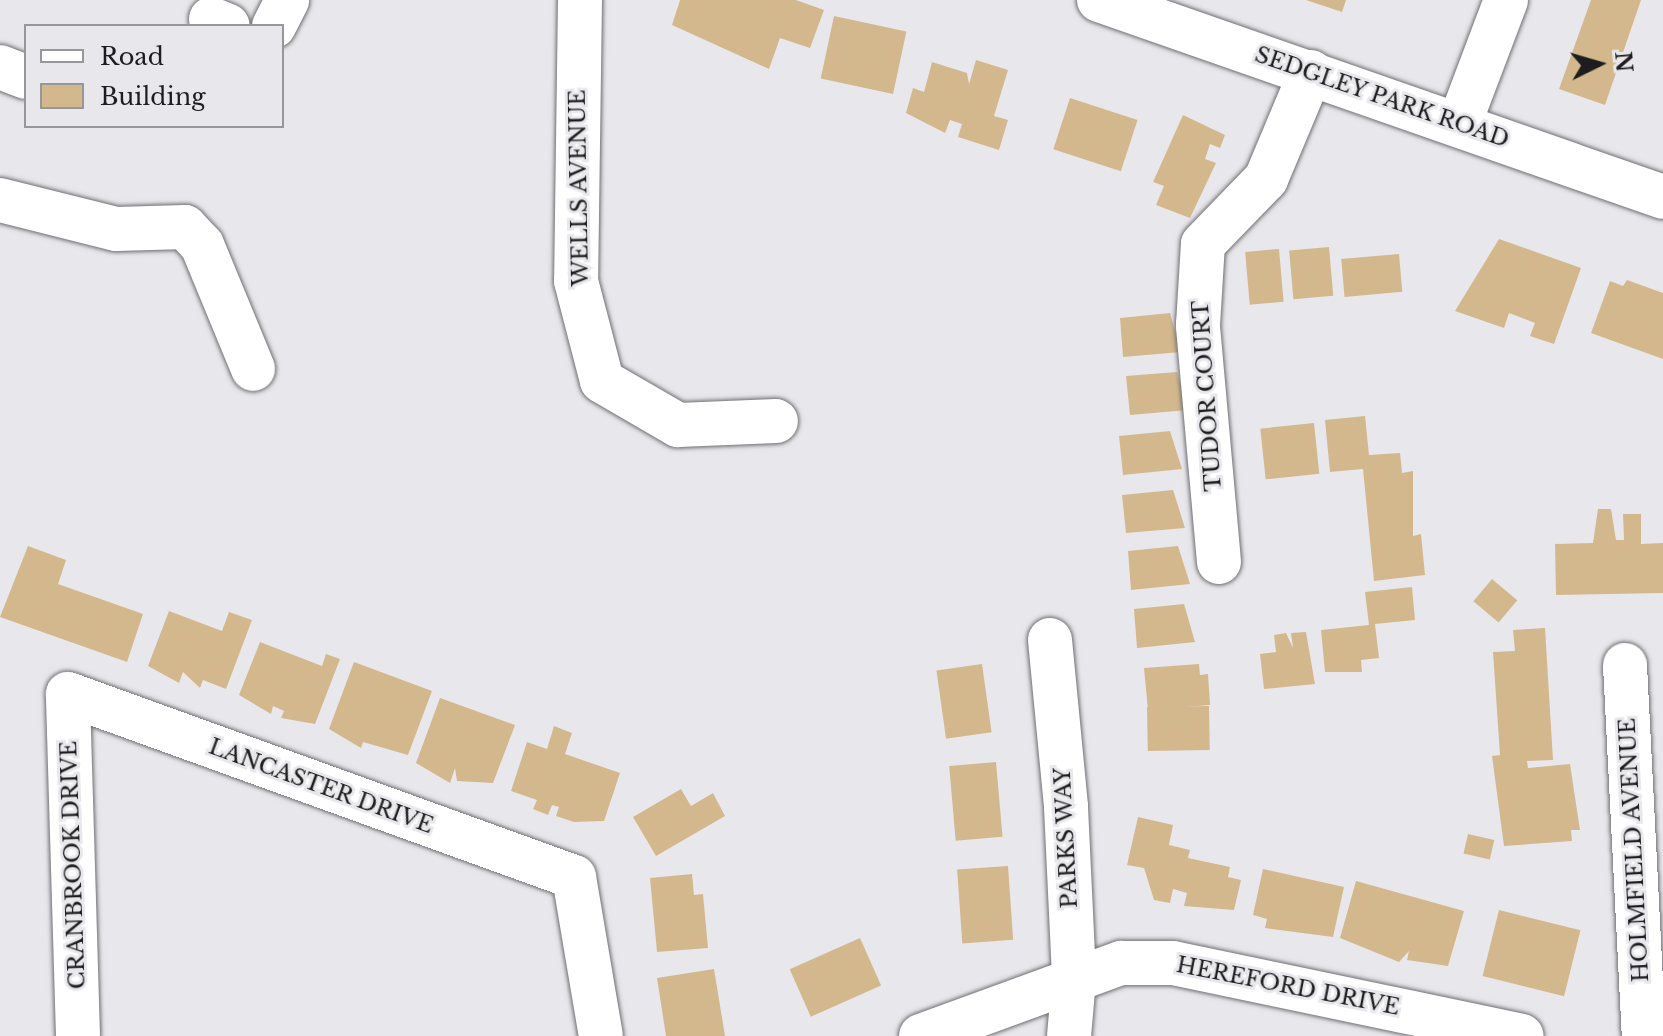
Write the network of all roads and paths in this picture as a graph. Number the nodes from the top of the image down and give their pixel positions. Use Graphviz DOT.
graph roads {
  1 [pos="287,0"];
  2 [pos="580,0"];
  3 [pos="1099,0"];
  4 [pos="1506,0"];
  5 [pos="275,24"];
  6 [pos="0,67"];
  7 [pos="1311,72"];
  8 [pos="24,76"];
  9 [pos="1460,122"];
  10 [pos="1663,197"];
  11 [pos="0,200"];
  12 [pos="253,369"];
  13 [pos="776,421"];
  14 [pos="1219,562"];
  15 [pos="1050,640"];
  16 [pos="1625,665"];
  17 [pos="68,694"];
  18 [pos="1074,979"];
  19 [pos="1471,1029"];
  20 [pos="78,1036"];
  21 [pos="601,1036"];
  22 [pos="921,1036"];
  23 [pos="1069,1036"];
  24 [pos="1521,1036"];
  25 [pos="1644,1036"];
  1 -- 5 [label="street"];
  2 -- 13 [label="street, WELLS AVENUE"];
  3 -- 7 [label="street, SEDGLEY PARK ROAD"];
  4 -- 9 [label="street"];
  6 -- 8 [label="street"];
  7 -- 9 [label="street, SEDGLEY PARK ROAD"];
  7 -- 14 [label="street, TUDOR COURT"];
  9 -- 10 [label="street, SEDGLEY PARK ROAD"];
  11 -- 12 [label="street"];
  15 -- 18 [label="street, PARKS WAY"];
  16 -- 25 [label="street, HOLMFIELD AVENUE"];
  17 -- 20 [label="street, CRANBROOK DRIVE"];
  17 -- 21 [label="street, LANCASTER DRIVE"];
  18 -- 19 [label="street, HEREFORD DRIVE"];
  18 -- 22 [label="street, HEREFORD DRIVE"];
  18 -- 23 [label="street, PARKS WAY"];
  19 -- 24 [label="street, HEREFORD DRIVE"];
}
